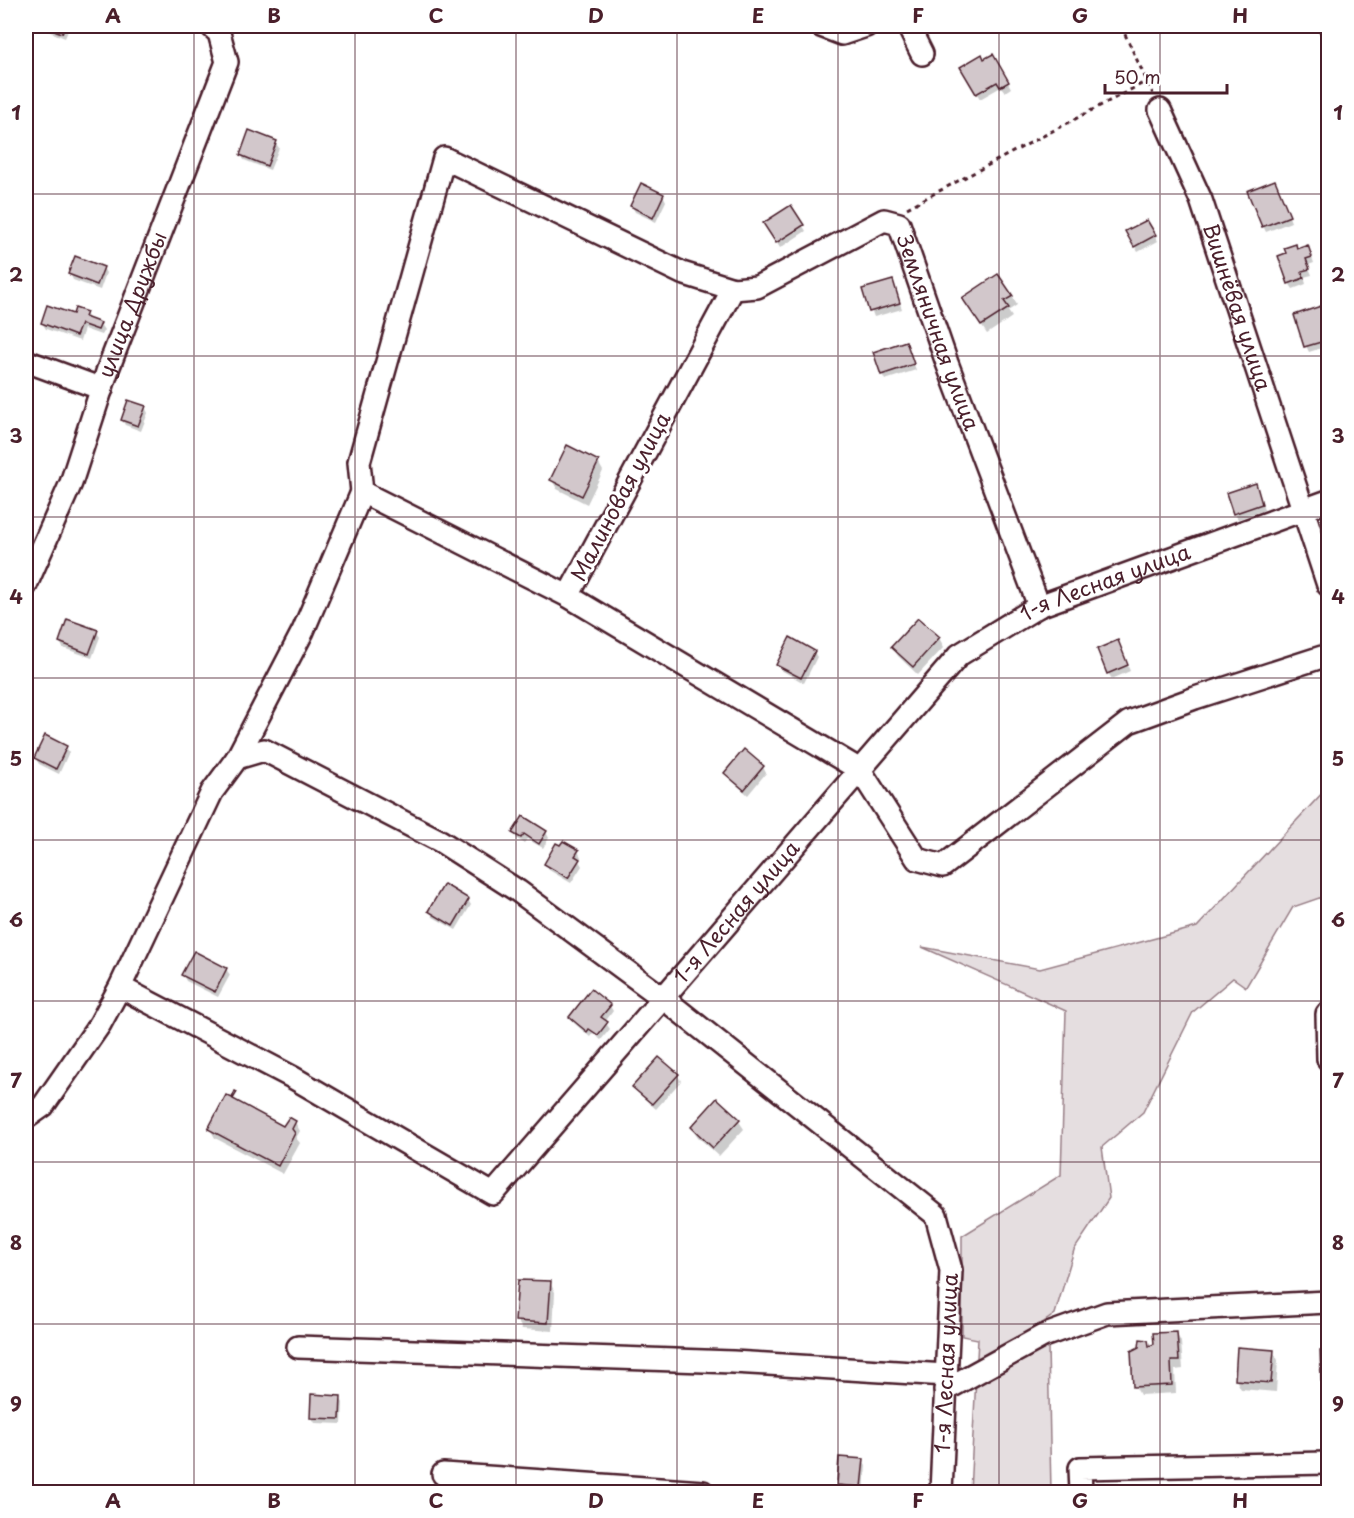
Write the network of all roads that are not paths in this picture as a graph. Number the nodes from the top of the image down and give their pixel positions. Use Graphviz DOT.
graph roads {
  1 [pos="211,26"];
  2 [pos="821,26"];
  3 [pos="866,26"];
  4 [pos="908,26"];
  5 [pos="921,54"];
  6 [pos="1160,110"];
  7 [pos="733,289"];
  8 [pos="26,361"];
  9 [pos="102,389"];
  10 [pos="362,492"];
  11 [pos="1329,501"];
  12 [pos="1304,509"];
  13 [pos="26,585"];
  14 [pos="1329,585"];
  15 [pos="568,596"];
  16 [pos="1039,606"];
  17 [pos="1329,656"];
  18 [pos="237,758"];
  19 [pos="860,770"];
  20 [pos="120,987"];
  21 [pos="663,998"];
  22 [pos="1327,1014"];
  23 [pos="1329,1059"];
  24 [pos="26,1118"];
  25 [pos="1329,1302"];
  26 [pos="298,1347"];
  27 [pos="945,1382"];
  28 [pos="1329,1463"];
  29 [pos="443,1474"];
  30 [pos="703,1492"];
  31 [pos="941,1492"];
  32 [pos="1081,1492"];
  1 -- 9 [label="street, улица Дружбы"];
  2 -- 3 [label="street"];
  4 -- 5 [label="street"];
  6 -- 12 [label="street, Вишнёвая улица"];
  7 -- 10 [label="street, Земляничная улица"];
  7 -- 15 [label="street, Малиновая улица"];
  7 -- 16 [label="street, Земляничная улица"];
  8 -- 9 [label="street"];
  9 -- 13 [label="street, улица Дружбы"];
  10 -- 15 [label="street"];
  10 -- 18 [label="street"];
  11 -- 12 [label="street, 1-я Лесная улица"];
  12 -- 14 [label="street, Вишнёвая улица"];
  12 -- 16 [label="street, 1-я Лесная улица"];
  15 -- 19 [label="street, Малиновая улица"];
  16 -- 19 [label="street, 1-я Лесная улица"];
  17 -- 19 [label="street"];
  18 -- 20 [label="street"];
  18 -- 21 [label="street"];
  19 -- 21 [label="street, 1-я Лесная улица"];
  20 -- 21 [label="street"];
  20 -- 24 [label="street"];
  21 -- 27 [label="street, 1-я Лесная улица"];
  22 -- 23 [label="street"];
  25 -- 27 [label="street"];
  26 -- 27 [label="street"];
  27 -- 31 [label="street, 1-я Лесная улица"];
  28 -- 32 [label="street"];
  29 -- 30 [label="street"];
}
